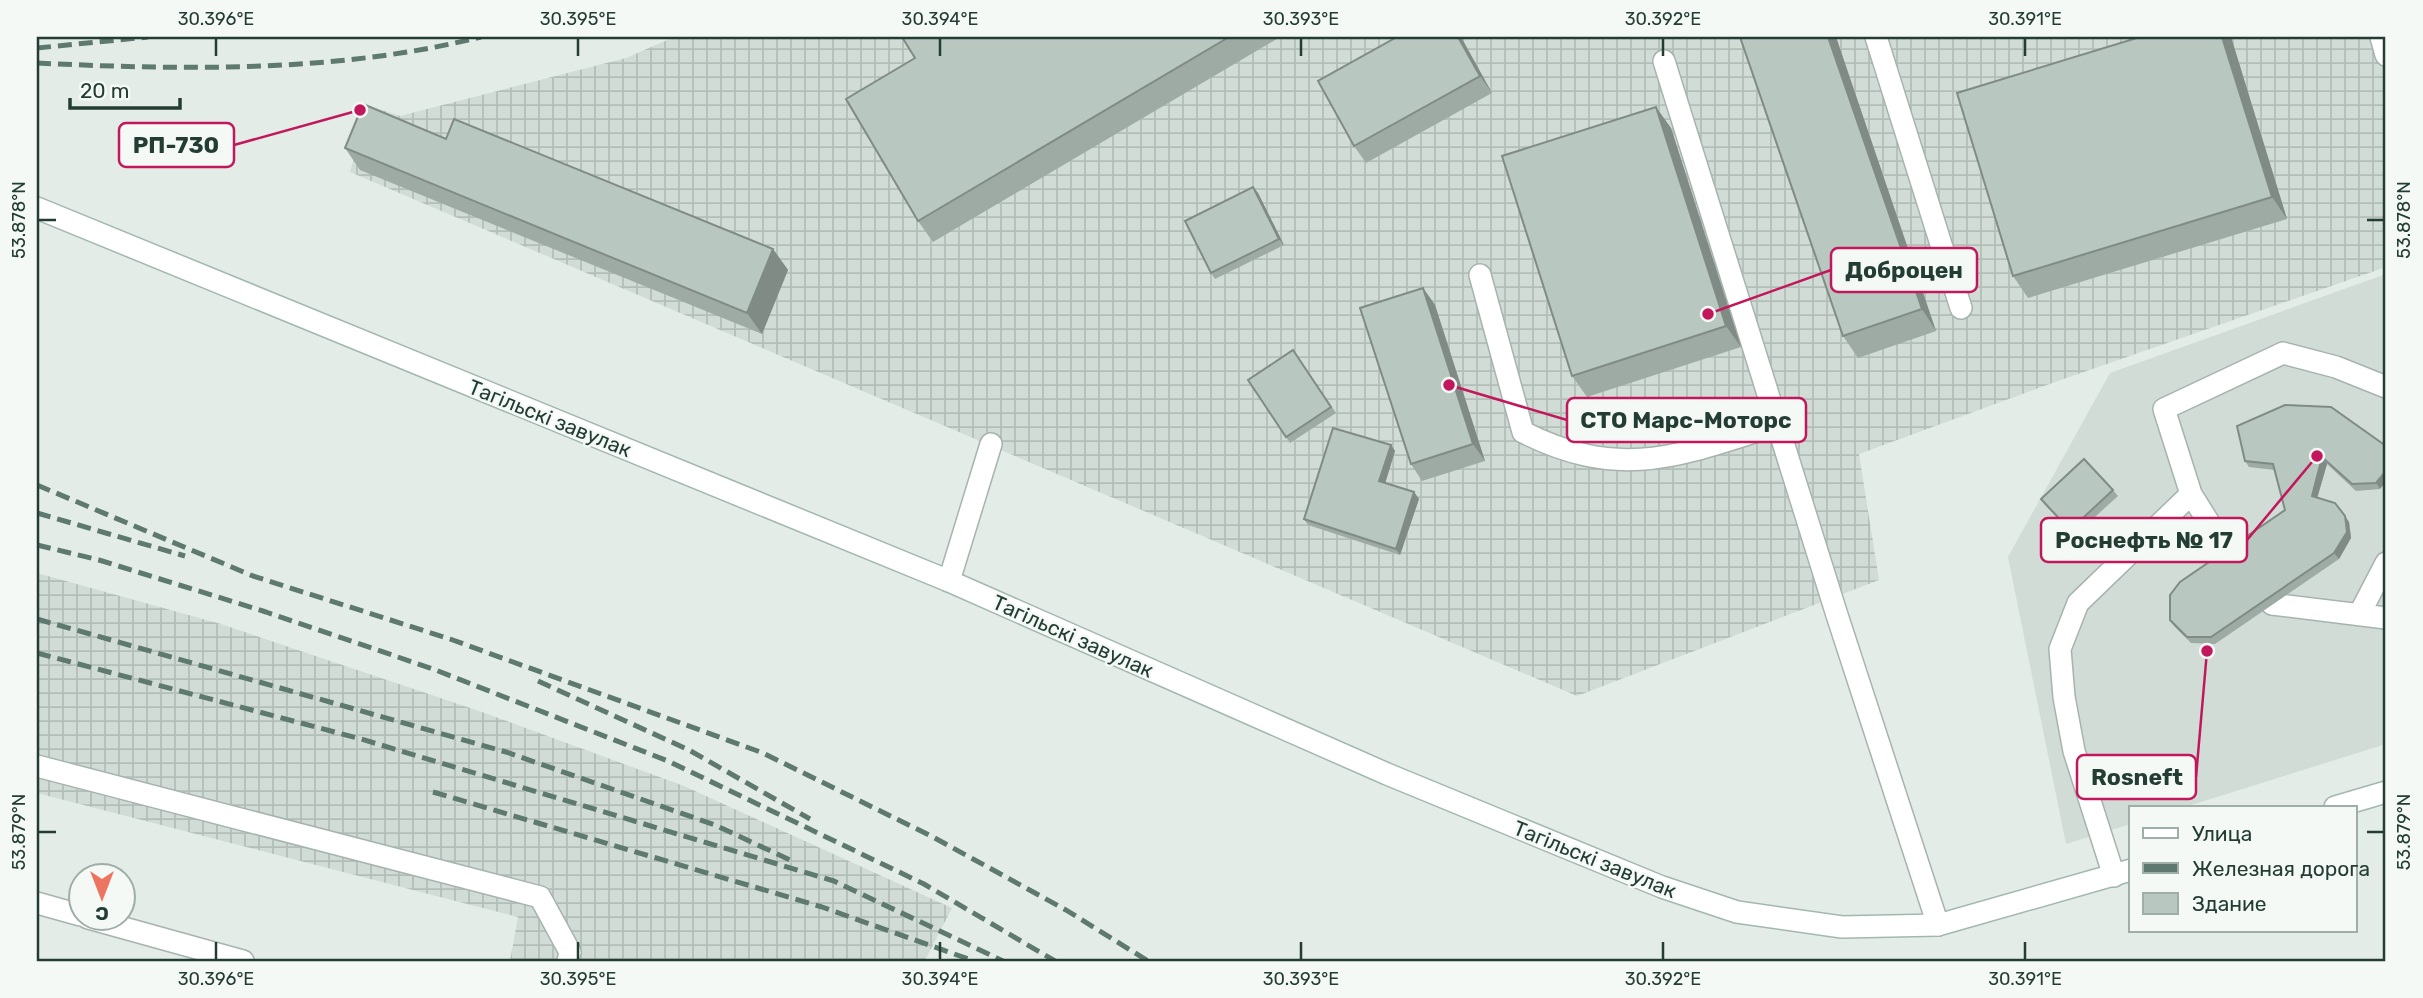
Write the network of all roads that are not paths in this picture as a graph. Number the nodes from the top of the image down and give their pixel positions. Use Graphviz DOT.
graph roads {
  1 [pos="1876,37"];
  2 [pos="2381,37"];
  3 [pos="2386,55"];
  4 [pos="1664,61"];
  5 [pos="37,208"];
  6 [pos="1480,275"];
  7 [pos="1961,308"];
  8 [pos="2386,387"];
  9 [pos="1779,424"];
  10 [pos="991,444"];
  11 [pos="2191,494"];
  12 [pos="2231,558"];
  13 [pos="2386,563"];
  14 [pos="949,581"];
  15 [pos="2272,604"];
  16 [pos="2360,613"];
  17 [pos="2386,618"];
  18 [pos="37,766"];
  19 [pos="2386,792"];
  20 [pos="2338,806"];
  21 [pos="2123,873"];
  22 [pos="37,903"];
  23 [pos="66,911"];
  24 [pos="1938,925"];
  25 [pos="136,931"];
  26 [pos="243,961"];
  27 [pos="568,961"];
  1 -- 7 [label="main road"];
  2 -- 3 [label="main road"];
  4 -- 9 [label="main road"];
  5 -- 14 [label="main road, Тагільскі завулак"];
  6 -- 9 [label="main road"];
  8 -- 11 [label="main road"];
  9 -- 24 [label="main road"];
  10 -- 14 [label="main road"];
  11 -- 12 [label="main road"];
  11 -- 21 [label="main road"];
  13 -- 16 [label="main road"];
  14 -- 24 [label="main road, Тагільскі завулак"];
  15 -- 16 [label="main road"];
  16 -- 17 [label="main road"];
  18 -- 27 [label="main road"];
  19 -- 20 [label="main road"];
  21 -- 24 [label="main road, Тагільскі завулак"];
  22 -- 23 [label="main road"];
  25 -- 26 [label="main road"];
}
